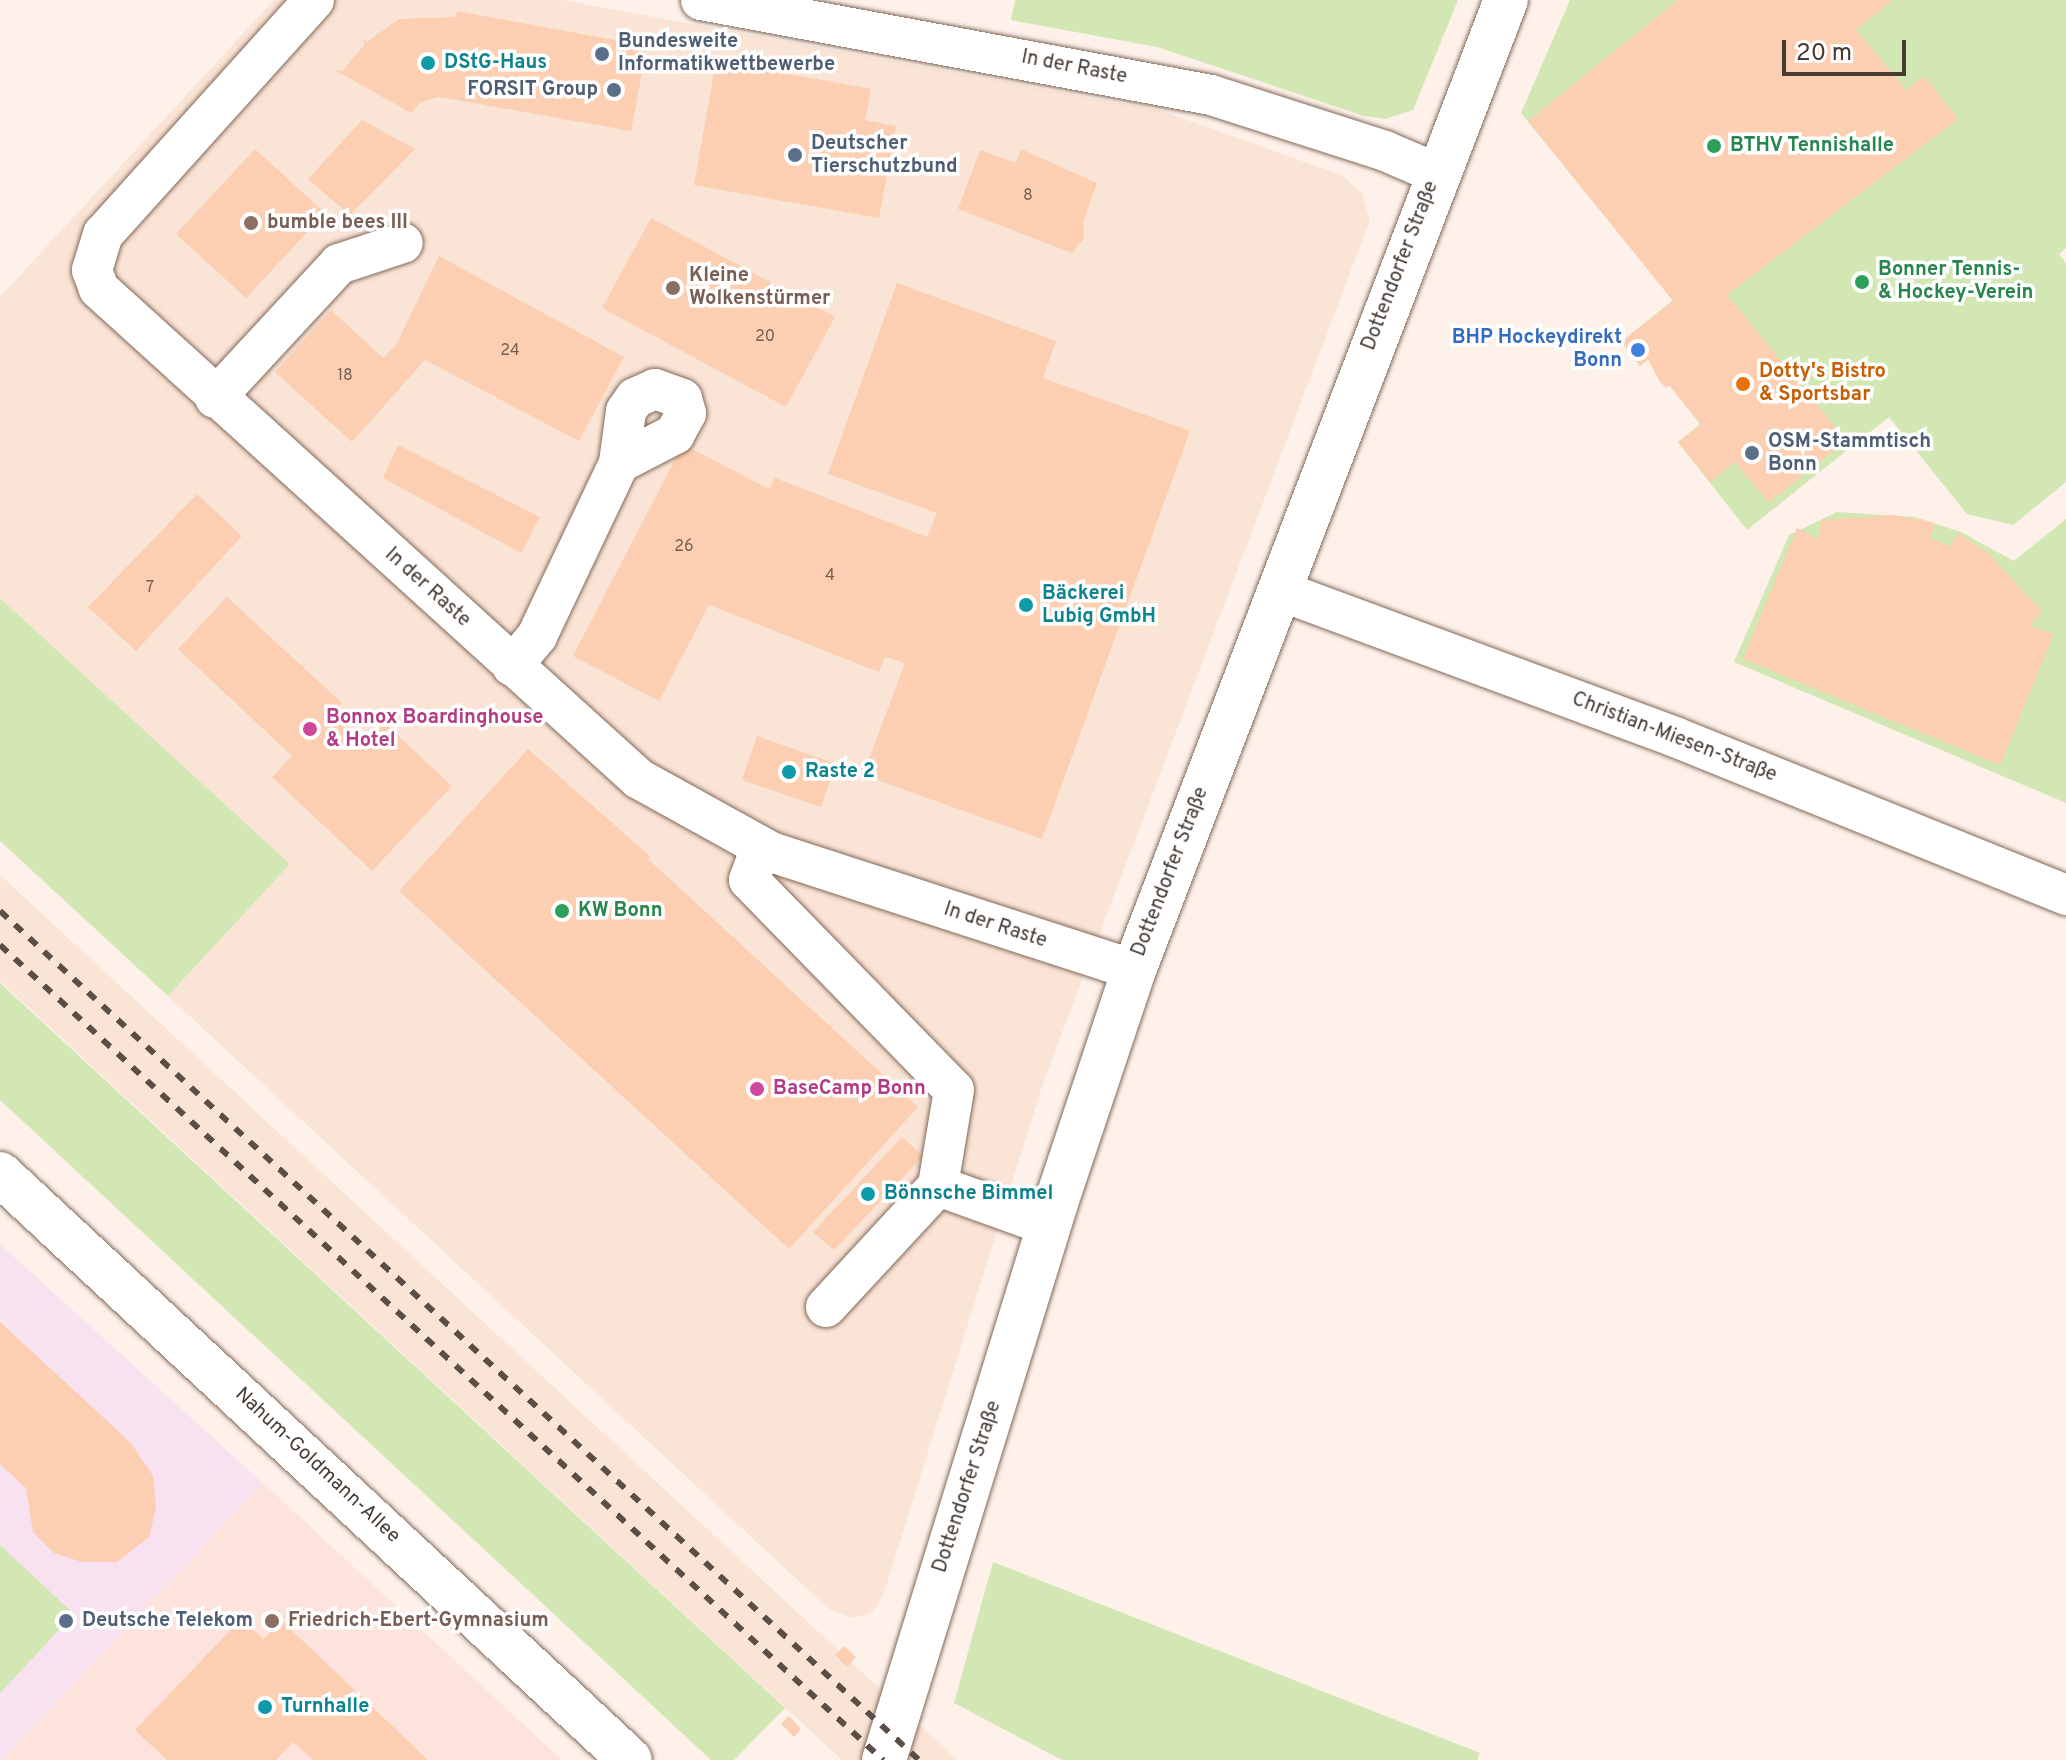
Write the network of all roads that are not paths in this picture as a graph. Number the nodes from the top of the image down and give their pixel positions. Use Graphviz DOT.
graph roads {
  1 [pos="314,0"];
  2 [pos="701,0"];
  3 [pos="1506,0"];
  4 [pos="1436,173"];
  5 [pos="403,243"];
  6 [pos="215,398"];
  7 [pos="619,463"];
  8 [pos="1278,590"];
  9 [pos="512,666"];
  10 [pos="761,847"];
  11 [pos="2066,895"];
  12 [pos="1134,970"];
  13 [pos="0,1174"];
  14 [pos="938,1186"];
  15 [pos="1049,1226"];
  16 [pos="826,1307"];
  17 [pos="630,1760"];
  18 [pos="884,1760"];
  1 -- 6 [label="street, In der Raste"];
  2 -- 4 [label="street, In der Raste"];
  3 -- 4 [label="main road, Dottendorfer Straße"];
  4 -- 8 [label="main road, Dottendorfer Straße"];
  5 -- 6 [label="street"];
  6 -- 9 [label="street, In der Raste"];
  7 -- 9 [label="street"];
  8 -- 11 [label="street, Christian-Miesen-Straße"];
  8 -- 12 [label="main road, Dottendorfer Straße"];
  9 -- 10 [label="street, In der Raste"];
  10 -- 12 [label="street, In der Raste"];
  10 -- 14 [label="street"];
  12 -- 15 [label="main road, Dottendorfer Straße"];
  13 -- 17 [label="main road, Nahum-Goldmann-Allee"];
  14 -- 15 [label="street"];
  14 -- 16 [label="street"];
  15 -- 18 [label="main road, Dottendorfer Straße"];
}
